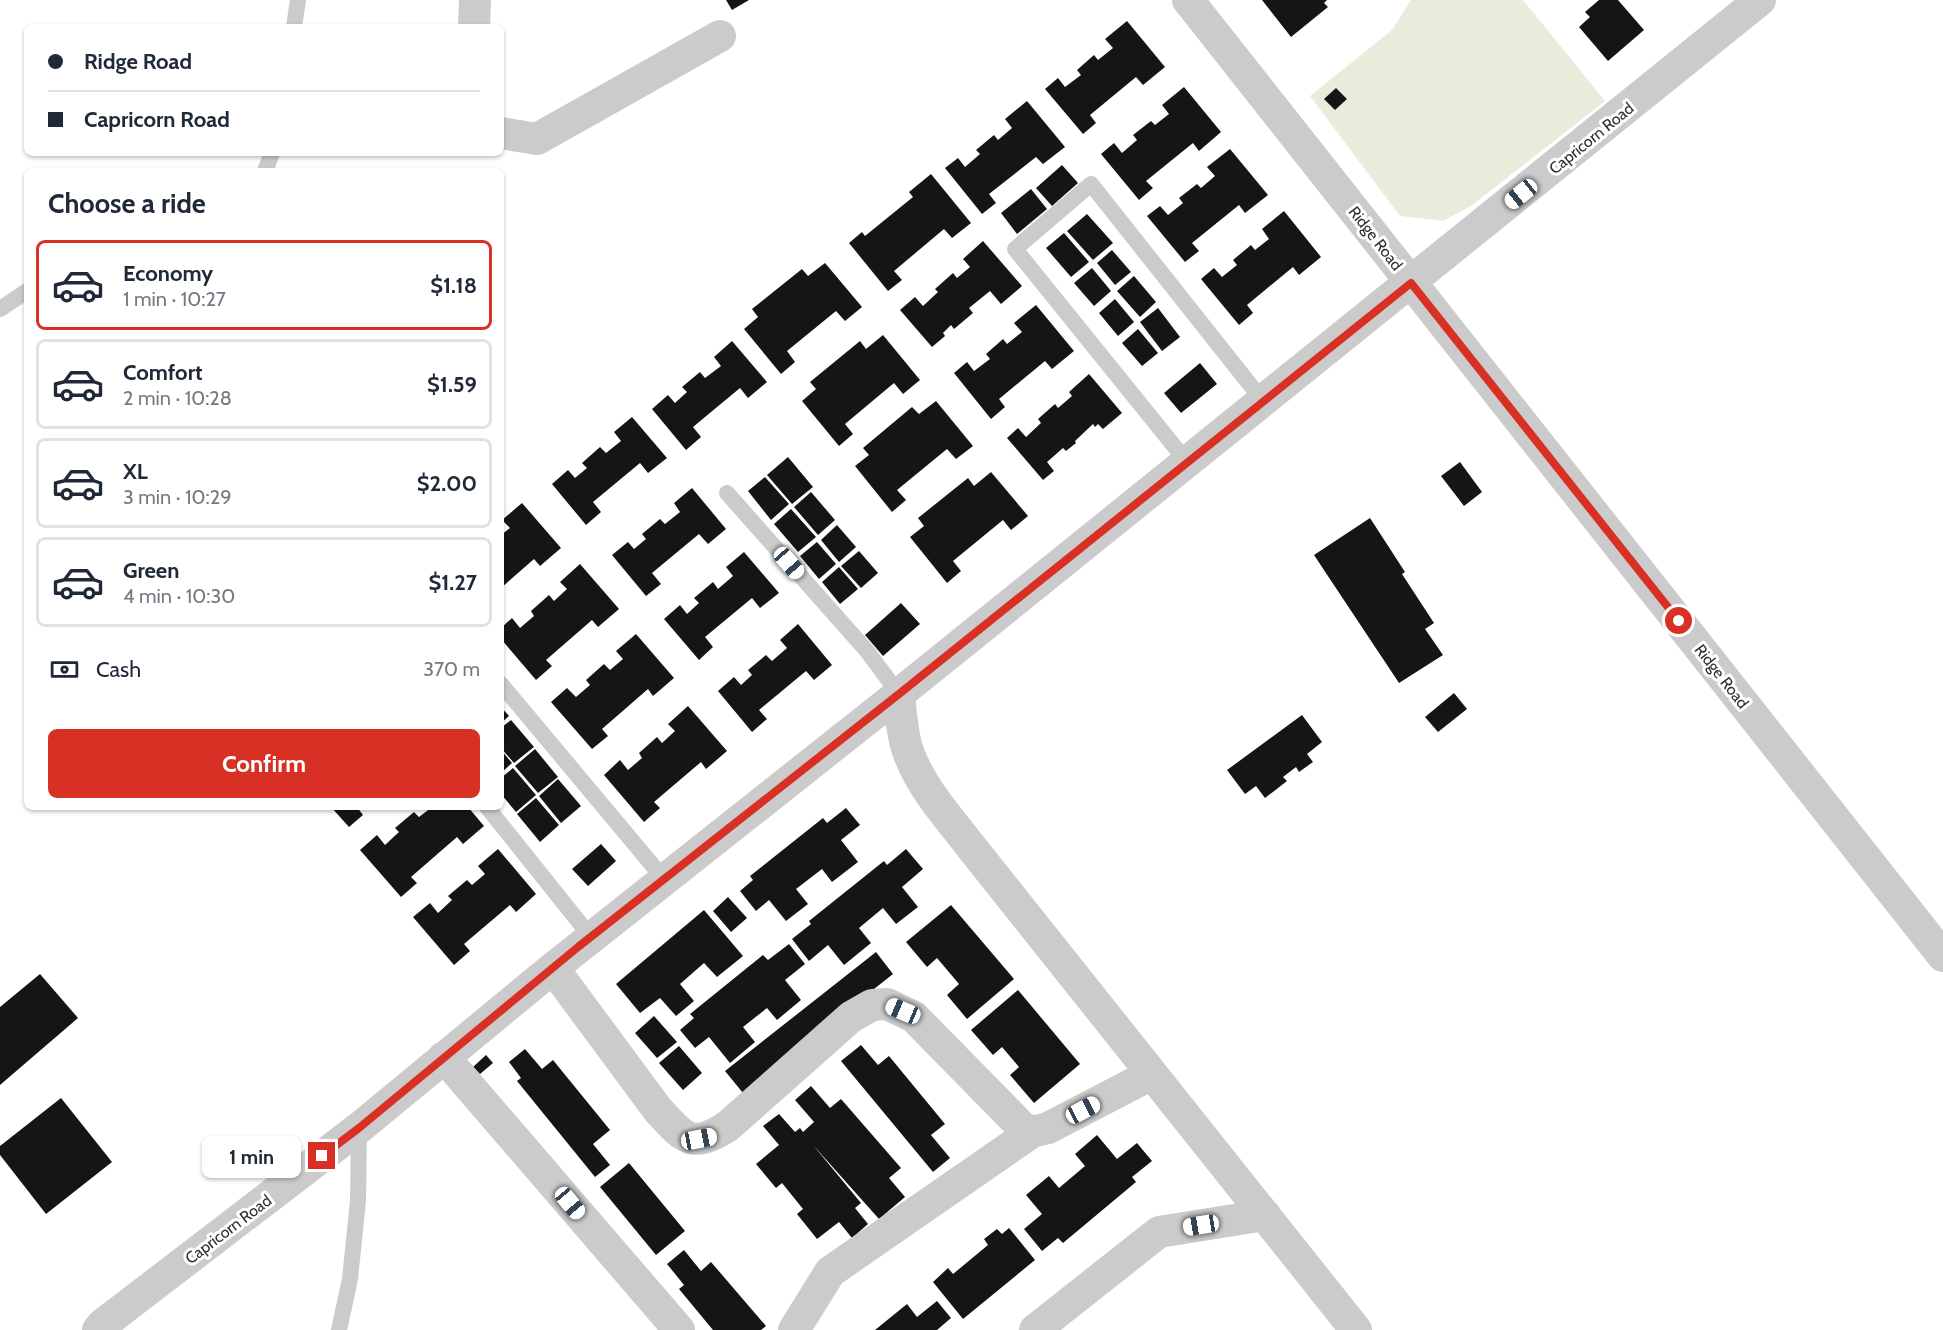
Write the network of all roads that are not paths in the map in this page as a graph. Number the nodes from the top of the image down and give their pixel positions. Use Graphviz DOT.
graph roads {
  1 [pos="298,0"];
  2 [pos="476,0"];
  3 [pos="1188,0"];
  4 [pos="1760,0"];
  5 [pos="294,24"];
  6 [pos="474,24"];
  7 [pos="720,36"];
  8 [pos="504,134"];
  9 [pos="1411,283"];
  10 [pos="24,293"];
  11 [pos="0,309"];
  12 [pos="1263,401"];
  13 [pos="1187,462"];
  14 [pos="727,493"];
  15 [pos="504,688"];
  16 [pos="899,694"];
  17 [pos="489,810"];
  18 [pos="664,879"];
  19 [pos="591,937"];
  20 [pos="1943,957"];
  21 [pos="553,968"];
  22 [pos="444,1057"];
  23 [pos="1152,1074"];
  24 [pos="359,1128"];
  25 [pos="1032,1132"];
  26 [pos="1265,1215"];
  27 [pos="98,1330"];
  28 [pos="339,1330"];
  29 [pos="679,1330"];
  30 [pos="794,1330"];
  31 [pos="1035,1330"];
  32 [pos="1356,1330"];
  1 -- 5 [label="lane"];
  2 -- 6 [label="street"];
  3 -- 9 [label="street, Ridge Road"];
  4 -- 9 [label="street, Capricorn Road"];
  7 -- 8 [label="street"];
  9 -- 12 [label="street, Capricorn Road"];
  9 -- 20 [label="street, Ridge Road"];
  10 -- 11 [label="lane"];
  12 -- 13 [label="street, Capricorn Road"];
  12 -- 13 [label="lane"];
  13 -- 16 [label="street, Capricorn Road"];
  14 -- 16 [label="lane"];
  15 -- 18 [label="lane"];
  16 -- 18 [label="street, Capricorn Road"];
  16 -- 23 [label="street"];
  17 -- 19 [label="lane"];
  18 -- 19 [label="street, Capricorn Road"];
  19 -- 21 [label="street, Capricorn Road"];
  21 -- 22 [label="street, Capricorn Road"];
  21 -- 25 [label="street"];
  22 -- 24 [label="street, Capricorn Road"];
  22 -- 29 [label="street"];
  23 -- 25 [label="street"];
  23 -- 26 [label="street"];
  24 -- 27 [label="street, Capricorn Road"];
  24 -- 28 [label="lane"];
  25 -- 30 [label="street"];
  26 -- 31 [label="street"];
  26 -- 32 [label="street"];
}
